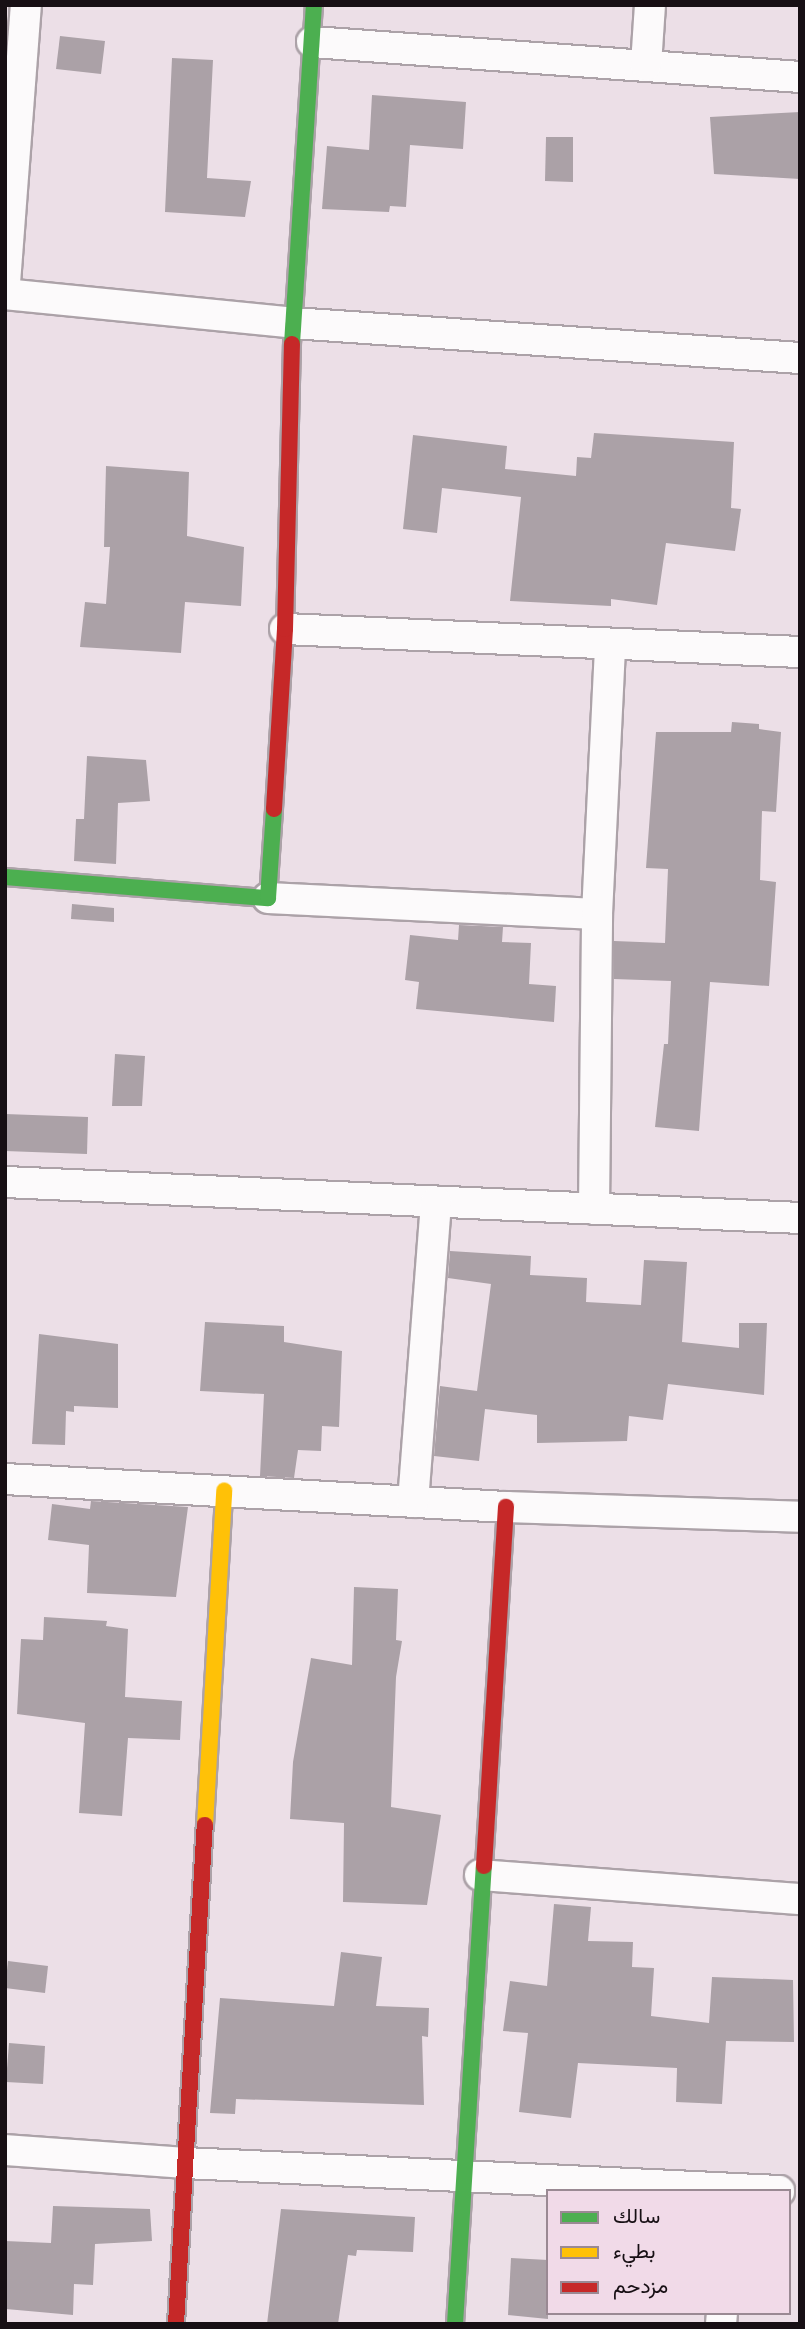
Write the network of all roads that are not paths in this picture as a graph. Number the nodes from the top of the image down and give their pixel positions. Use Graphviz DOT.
graph roads {
  1 [pos="314,5"];
  2 [pos="650,5"];
  3 [pos="19,16"];
  4 [pos="313,42"];
  5 [pos="646,65"];
  6 [pos="800,77"];
  7 [pos="5,283"];
  8 [pos="5,293"];
  9 [pos="293,323"];
  10 [pos="800,358"];
  11 [pos="285,629"];
  12 [pos="610,646"];
  13 [pos="800,652"];
  14 [pos="5,877"];
  15 [pos="268,898"];
  16 [pos="597,914"];
  17 [pos="5,1182"];
  18 [pos="436,1202"];
  19 [pos="594,1209"];
  20 [pos="800,1218"];
  21 [pos="5,1479"];
  22 [pos="224,1491"];
  23 [pos="414,1502"];
  24 [pos="506,1507"];
  25 [pos="800,1517"];
  26 [pos="480,1875"];
  27 [pos="800,1899"];
  28 [pos="5,2150"];
  29 [pos="185,2163"];
  30 [pos="464,2177"];
  31 [pos="730,2189"];
  32 [pos="176,2324"];
  33 [pos="455,2324"];
  1 -- 4 [label="street"];
  2 -- 5 [label="street"];
  3 -- 7 [label="street"];
  4 -- 5 [label="street"];
  4 -- 9 [label="street"];
  5 -- 6 [label="street"];
  8 -- 9 [label="street"];
  9 -- 10 [label="street"];
  9 -- 11 [label="street"];
  11 -- 12 [label="street"];
  11 -- 15 [label="street"];
  12 -- 13 [label="street"];
  12 -- 16 [label="street"];
  14 -- 15 [label="street"];
  15 -- 16 [label="street"];
  16 -- 19 [label="street"];
  17 -- 18 [label="street"];
  18 -- 19 [label="street"];
  18 -- 23 [label="street"];
  19 -- 20 [label="street"];
  21 -- 22 [label="street"];
  22 -- 23 [label="street"];
  22 -- 29 [label="street"];
  23 -- 24 [label="street"];
  24 -- 25 [label="street"];
  24 -- 26 [label="street"];
  26 -- 27 [label="street"];
  26 -- 30 [label="street"];
  28 -- 29 [label="street"];
  29 -- 30 [label="street"];
  29 -- 32 [label="street"];
  30 -- 31 [label="street"];
  30 -- 33 [label="street"];
}
